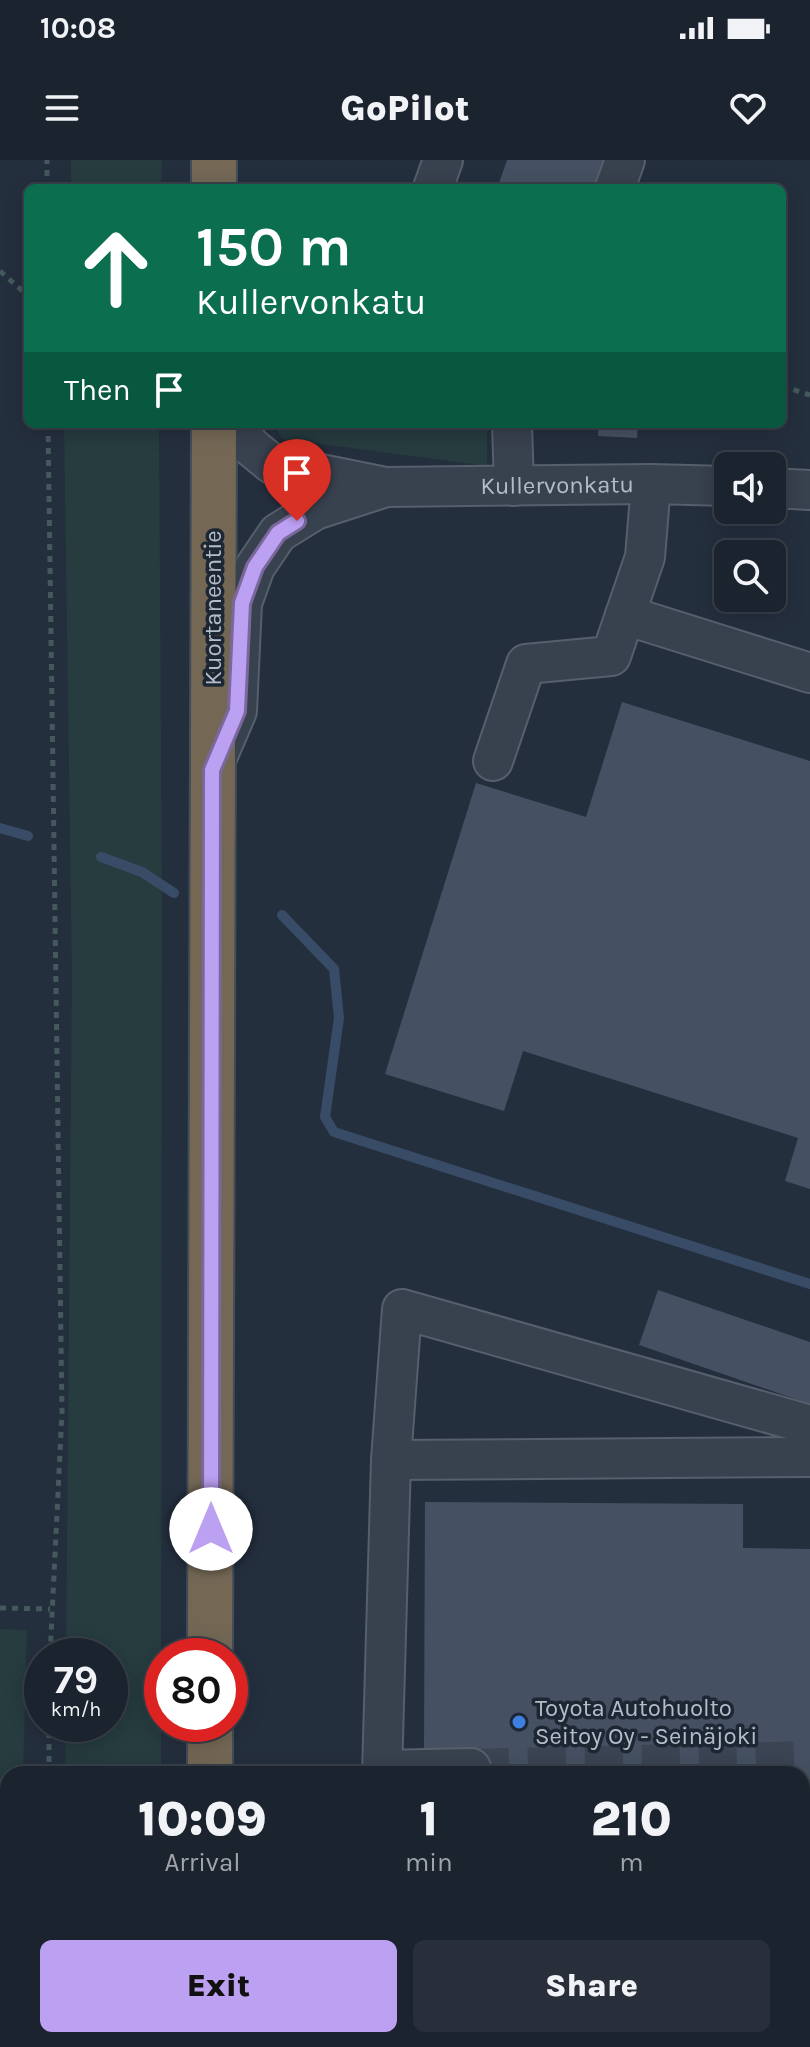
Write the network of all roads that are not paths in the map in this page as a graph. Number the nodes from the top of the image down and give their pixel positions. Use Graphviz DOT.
graph roads {
  1 [pos="214,160"];
  2 [pos="443,160"];
  3 [pos="625,160"];
  4 [pos="214,184"];
  5 [pos="434,184"];
  6 [pos="616,184"];
  7 [pos="214,428"];
  8 [pos="239,428"];
  9 [pos="512,428"];
  10 [pos="651,484"];
  11 [pos="514,486"];
  12 [pos="714,486"];
  13 [pos="386,487"];
  14 [pos="786,489"];
  15 [pos="810,490"];
  16 [pos="625,615"];
  17 [pos="810,673"];
  18 [pos="493,761"];
  19 [pos="212,770"];
  20 [pos="810,1425"];
  21 [pos="810,1457"];
  22 [pos="391,1460"];
  23 [pos="210,1638"];
  24 [pos="210,1742"];
  25 [pos="210,1766"];
  26 [pos="382,1766"];
  1 -- 4 [label="highway"];
  2 -- 5 [label="street"];
  3 -- 6 [label="street"];
  7 -- 19 [label="highway, Kuortaneentie"];
  8 -- 13 [label="street, Kullervonkatu"];
  9 -- 11 [label="street"];
  10 -- 11 [label="street, Kullervonkatu"];
  10 -- 12 [label="street, Kullervonkatu"];
  10 -- 16 [label="street"];
  11 -- 13 [label="street, Kullervonkatu"];
  13 -- 19 [label="street, Kullervonkatu"];
  14 -- 15 [label="street"];
  16 -- 17 [label="street"];
  16 -- 18 [label="street"];
  19 -- 23 [label="highway, Kuortaneentie"];
  20 -- 22 [label="street"];
  21 -- 22 [label="street"];
  22 -- 26 [label="street"];
  24 -- 25 [label="highway"];
}
